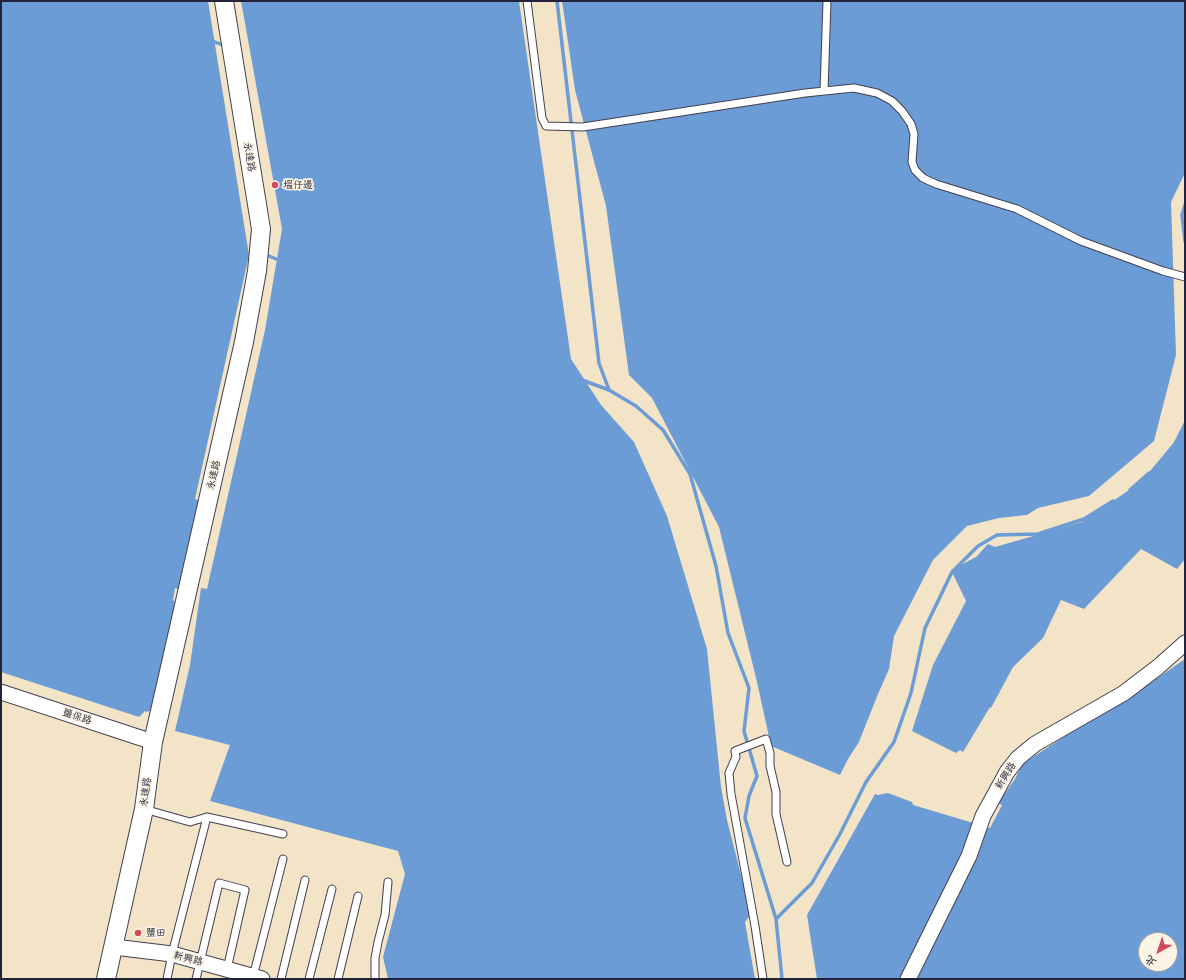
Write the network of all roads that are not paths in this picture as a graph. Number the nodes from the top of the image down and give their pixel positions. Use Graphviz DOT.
graph roads {
  1 [pos="224,1"];
  2 [pos="526,1"];
  3 [pos="827,1"];
  4 [pos="824,91"];
  5 [pos="1182,277"];
  6 [pos="1185,643"];
  7 [pos="1,692"];
  8 [pos="153,742"];
  9 [pos="144,809"];
  10 [pos="207,817"];
  11 [pos="283,834"];
  12 [pos="283,859"];
  13 [pos="787,862"];
  14 [pos="305,880"];
  15 [pos="388,882"];
  16 [pos="332,889"];
  17 [pos="358,896"];
  18 [pos="114,947"];
  19 [pos="172,954"];
  20 [pos="200,962"];
  21 [pos="227,969"];
  22 [pos="256,978"];
  23 [pos="106,979"];
  24 [pos="167,979"];
  25 [pos="196,979"];
  26 [pos="281,979"];
  27 [pos="309,979"];
  28 [pos="338,979"];
  29 [pos="375,979"];
  30 [pos="763,979"];
  31 [pos="908,979"];
  1 -- 8 [label="street, 永達路"];
  2 -- 4 [label="lane"];
  3 -- 4 [label="lane"];
  4 -- 5 [label="lane"];
  6 -- 31 [label="street, 新興路"];
  7 -- 8 [label="street, 鹽保路"];
  8 -- 9 [label="street, 永達路"];
  9 -- 10 [label="lane"];
  9 -- 18 [label="street, 永達路"];
  10 -- 11 [label="lane"];
  10 -- 19 [label="lane"];
  12 -- 22 [label="lane"];
  13 -- 30 [label="lane"];
  14 -- 26 [label="lane"];
  15 -- 29 [label="lane"];
  16 -- 27 [label="lane"];
  17 -- 28 [label="lane"];
  18 -- 19 [label="street, 新興路"];
  18 -- 23 [label="street, 永達路"];
  19 -- 20 [label="street, 新興路"];
  19 -- 24 [label="lane"];
  20 -- 21 [label="street, 新興路"];
  20 -- 21 [label="lane"];
  20 -- 25 [label="lane"];
  21 -- 22 [label="street, 新興路"];
}
